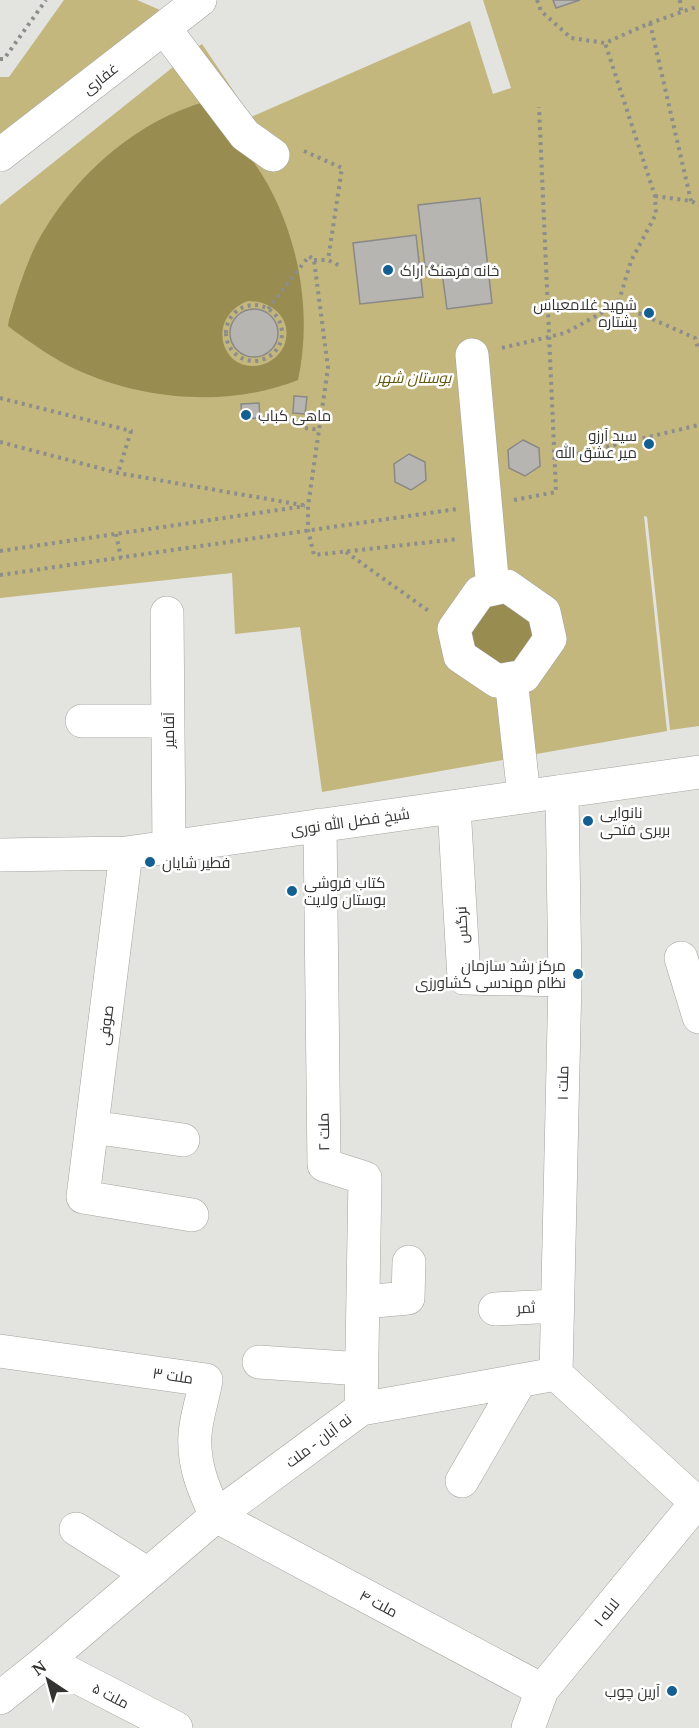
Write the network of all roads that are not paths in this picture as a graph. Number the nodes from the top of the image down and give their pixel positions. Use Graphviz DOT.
graph roads {
  1 [pos="200,0"];
  2 [pos="164,28"];
  3 [pos="0,155"];
  4 [pos="273,155"];
  5 [pos="472,355"];
  6 [pos="493,589"];
  7 [pos="167,613"];
  8 [pos="511,679"];
  9 [pos="82,721"];
  10 [pos="168,722"];
  11 [pos="699,772"];
  12 [pos="562,791"];
  13 [pos="524,796"];
  14 [pos="454,807"];
  15 [pos="320,825"];
  16 [pos="169,847"];
  17 [pos="126,853"];
  18 [pos="0,855"];
  19 [pos="681,958"];
  20 [pos="565,980"];
  21 [pos="699,1017"];
  22 [pos="92,1127"];
  23 [pos="183,1140"];
  24 [pos="192,1215"];
  25 [pos="409,1262"];
  26 [pos="363,1302"];
  27 [pos="557,1305"];
  28 [pos="495,1309"];
  29 [pos="0,1351"];
  30 [pos="259,1362"];
  31 [pos="361,1369"];
  32 [pos="556,1374"];
  33 [pos="520,1381"];
  34 [pos="361,1408"];
  35 [pos="462,1481"];
  36 [pos="698,1504"];
  37 [pos="216,1516"];
  38 [pos="76,1529"];
  39 [pos="148,1574"];
  40 [pos="46,1661"];
  41 [pos="542,1690"];
  42 [pos="0,1698"];
  43 [pos="176,1728"];
  44 [pos="528,1728"];
  1 -- 2 [label="street, غفاری"];
  2 -- 3 [label="street, غفاری"];
  2 -- 4 [label="street"];
  5 -- 6 [label="street"];
  6 -- 8 [label="street"];
  6 -- 8 [label="street"];
  7 -- 10 [label="street, آقامیر"];
  8 -- 13 [label="street"];
  9 -- 10 [label="street"];
  10 -- 16 [label="street, آقامیر"];
  11 -- 12 [label="street, شیخ فضل الله نوری"];
  12 -- 13 [label="street, شیخ فضل الله نوری"];
  12 -- 20 [label="street, ملت ۱"];
  13 -- 14 [label="street, شیخ فضل الله نوری"];
  14 -- 15 [label="street, شیخ فضل الله نوری"];
  14 -- 20 [label="street, نرگس"];
  15 -- 16 [label="street, شیخ فضل الله نوری"];
  15 -- 26 [label="street, ملت ۲"];
  16 -- 17 [label="street, شیخ فضل الله نوری"];
  17 -- 18 [label="street, شیخ فضل الله نوری"];
  17 -- 22 [label="street, صوفی"];
  19 -- 21 [label="street"];
  20 -- 27 [label="street, ملت ۱"];
  22 -- 23 [label="street"];
  22 -- 24 [label="street, صوفی"];
  25 -- 26 [label="street"];
  26 -- 31 [label="street, ملت ۲"];
  27 -- 28 [label="street, ثمر"];
  27 -- 32 [label="street, ملت ۱"];
  29 -- 37 [label="street, ملت ۳"];
  30 -- 31 [label="street"];
  31 -- 34 [label="street, ملت ۲"];
  32 -- 33 [label="street, نه آبان - ملت"];
  32 -- 36 [label="street"];
  33 -- 34 [label="street, نه آبان - ملت"];
  33 -- 35 [label="street"];
  34 -- 37 [label="street, نه آبان - ملت"];
  36 -- 41 [label="street, لاله ۱"];
  37 -- 39 [label="street, نه آبان - ملت"];
  37 -- 41 [label="street, ملت ۴"];
  38 -- 39 [label="street"];
  39 -- 40 [label="street, نه آبان - ملت"];
  40 -- 42 [label="street, نه آبان - ملت"];
  40 -- 43 [label="street, ملت ۵"];
  41 -- 44 [label="street, لاله ۱"];
}
